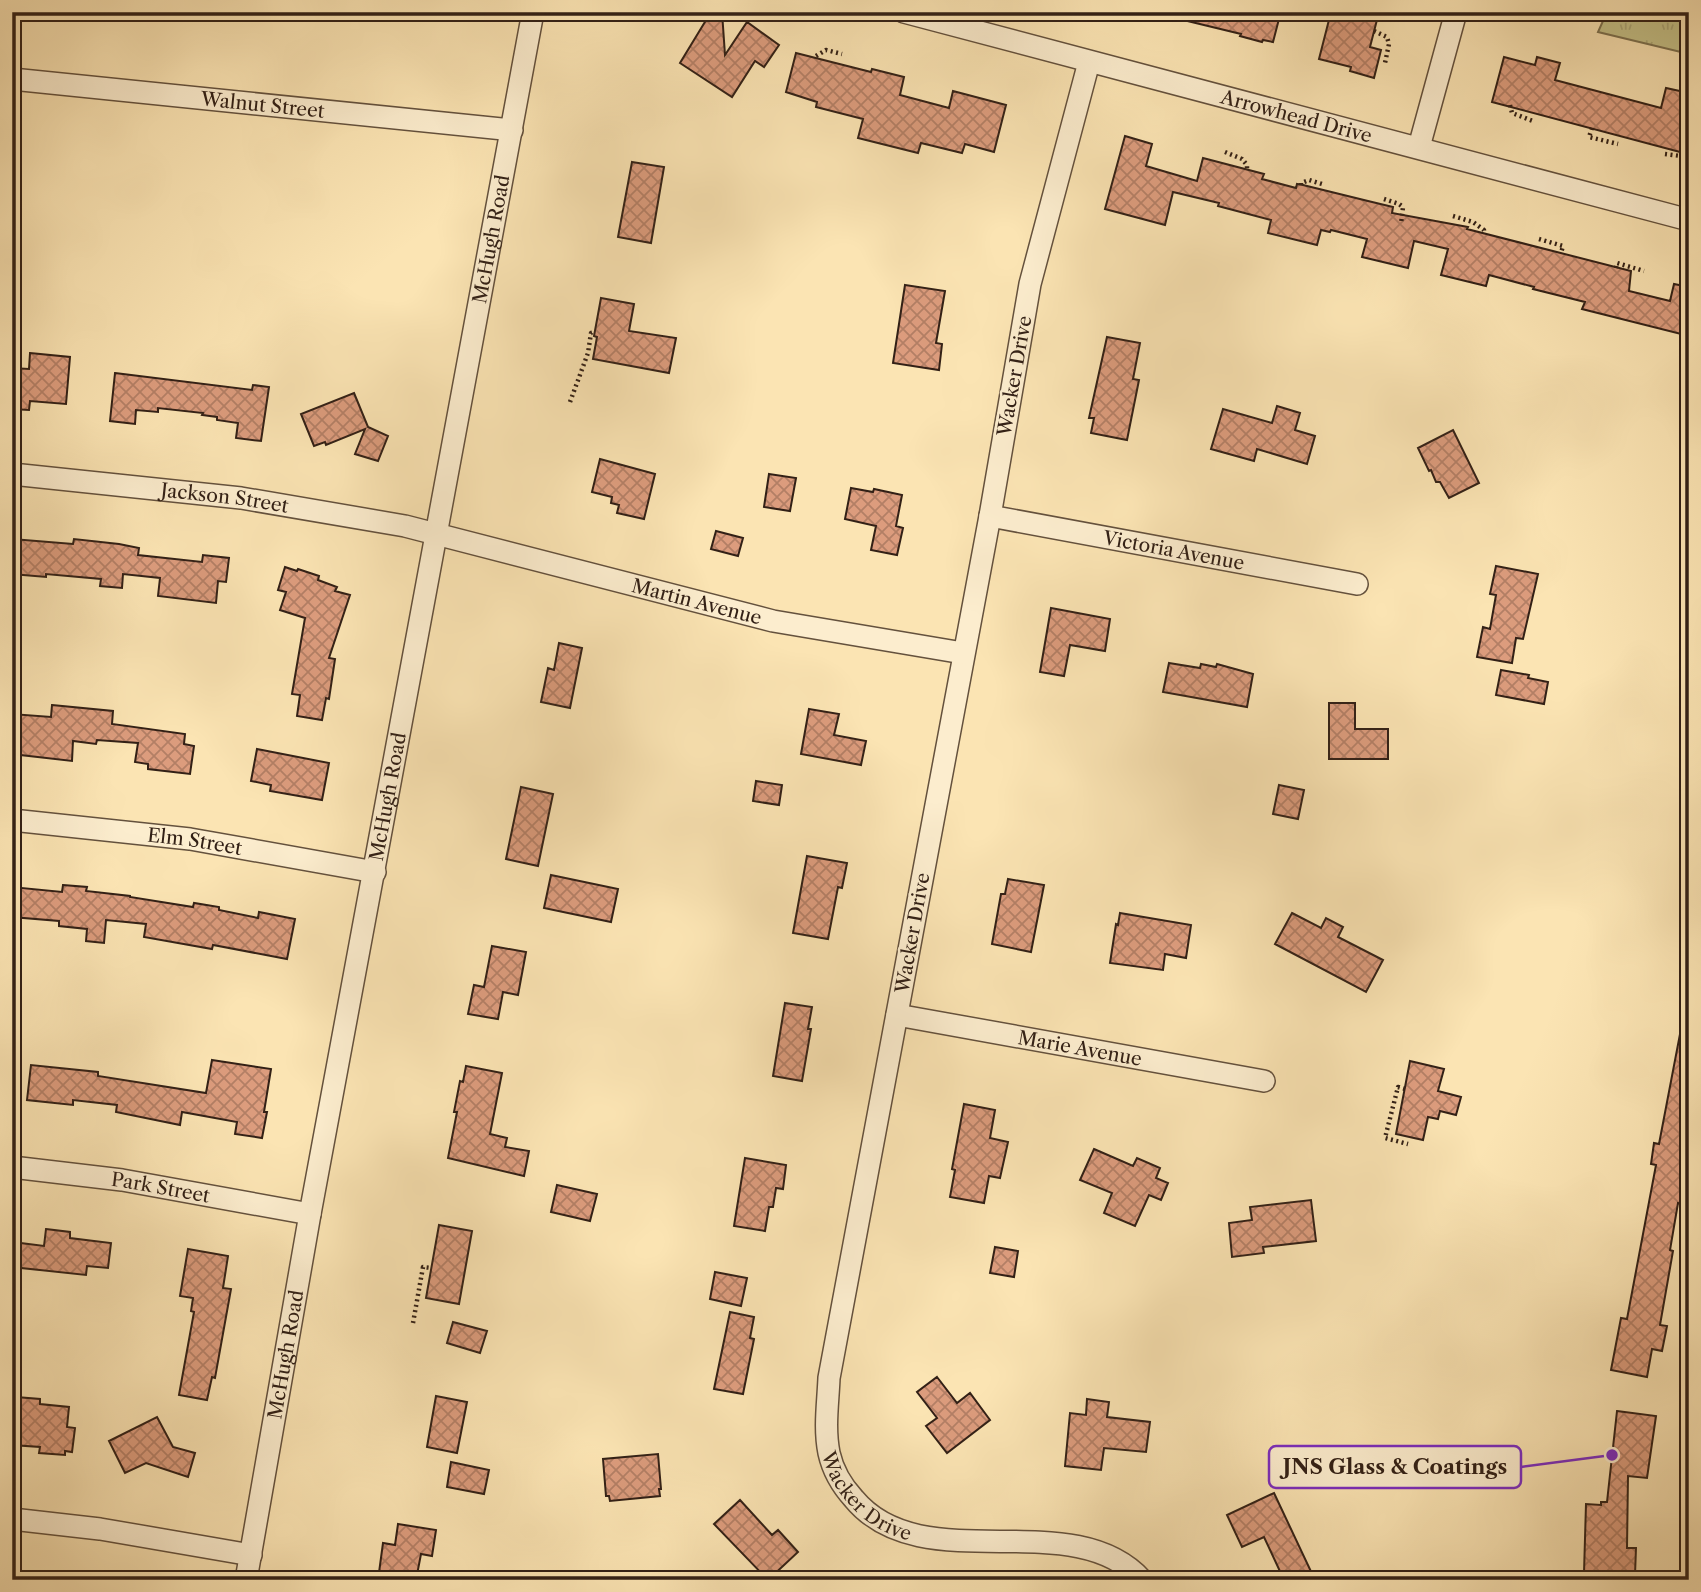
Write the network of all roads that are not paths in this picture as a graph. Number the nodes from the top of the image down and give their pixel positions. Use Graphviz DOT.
graph roads {
  1 [pos="533,12"];
  2 [pos="904,12"];
  3 [pos="1456,12"];
  4 [pos="1089,62"];
  5 [pos="12,79"];
  6 [pos="512,130"];
  7 [pos="1419,147"];
  8 [pos="1689,220"];
  9 [pos="12,474"];
  10 [pos="990,516"];
  11 [pos="435,533"];
  12 [pos="1357,584"];
  13 [pos="963,653"];
  14 [pos="12,820"];
  15 [pos="374,872"];
  16 [pos="897,1015"];
  17 [pos="1264,1082"];
  18 [pos="12,1167"];
  19 [pos="310,1214"];
  20 [pos="12,1519"];
  21 [pos="251,1555"];
  22 [pos="246,1580"];
  23 [pos="1142,1580"];
  1 -- 6 [label="street, McHugh Road"];
  2 -- 4 [label="street, Arrowhead Drive"];
  3 -- 7 [label="street"];
  4 -- 7 [label="street, Arrowhead Drive"];
  4 -- 10 [label="street, Wacker Drive"];
  5 -- 6 [label="street, Walnut Street"];
  6 -- 11 [label="street, McHugh Road"];
  7 -- 8 [label="street, Arrowhead Drive"];
  9 -- 11 [label="street, Jackson Street"];
  10 -- 12 [label="street, Victoria Avenue"];
  10 -- 13 [label="street, Wacker Drive"];
  11 -- 13 [label="street, Martin Avenue"];
  11 -- 15 [label="street, McHugh Road"];
  13 -- 16 [label="street, Wacker Drive"];
  14 -- 15 [label="street, Elm Street"];
  15 -- 19 [label="street, McHugh Road"];
  16 -- 17 [label="street, Marie Avenue"];
  16 -- 23 [label="street, Wacker Drive"];
  18 -- 19 [label="street, Park Street"];
  19 -- 21 [label="street, McHugh Road"];
  20 -- 21 [label="street"];
  21 -- 22 [label="street, McHugh Road"];
}
